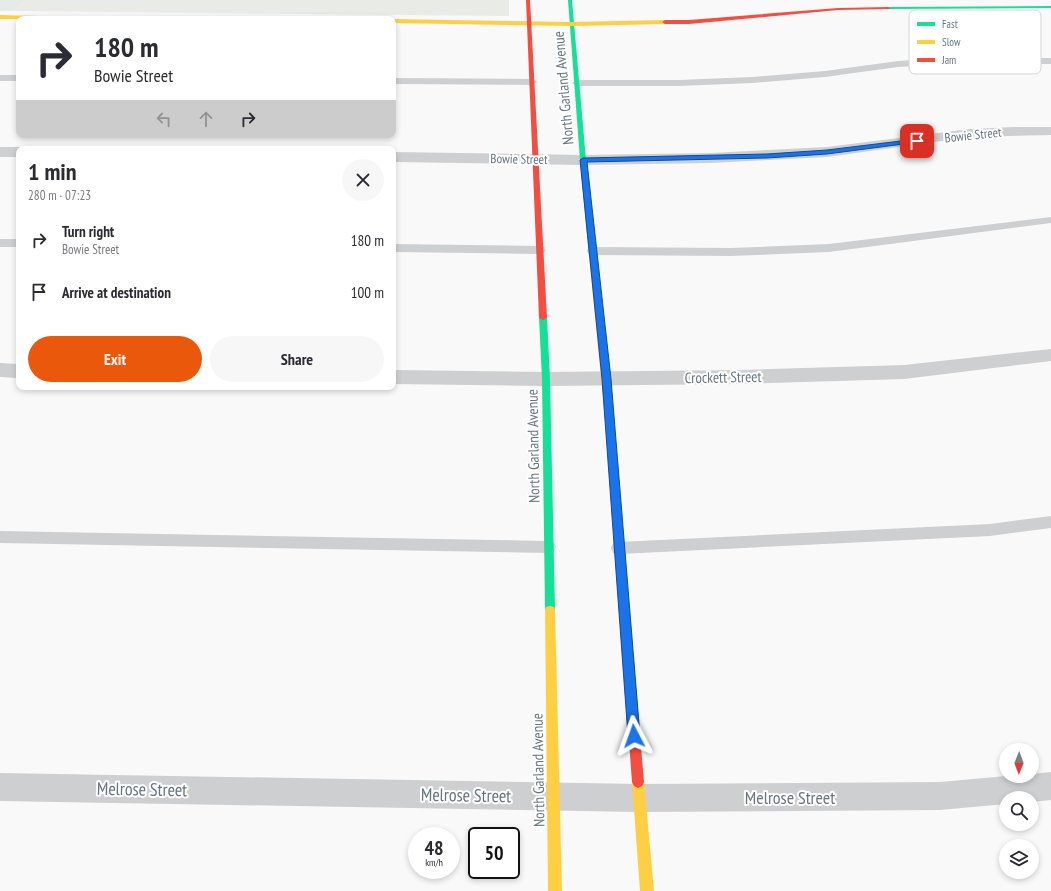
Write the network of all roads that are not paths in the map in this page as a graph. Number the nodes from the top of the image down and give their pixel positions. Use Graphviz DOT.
graph roads {
  1 [pos="528,0"];
  2 [pos="570,0"];
  3 [pos="1051,7"];
  4 [pos="0,17"];
  5 [pos="16,17"];
  6 [pos="396,21"];
  7 [pos="529,24"];
  8 [pos="572,24"];
  9 [pos="1041,61"];
  10 [pos="1051,61"];
  11 [pos="909,63"];
  12 [pos="0,78"];
  13 [pos="16,78"];
  14 [pos="396,81"];
  15 [pos="532,82"];
  16 [pos="577,83"];
  17 [pos="1051,131"];
  18 [pos="0,152"];
  19 [pos="16,152"];
  20 [pos="396,157"];
  21 [pos="536,160"];
  22 [pos="583,160"];
  23 [pos="1051,220"];
  24 [pos="0,243"];
  25 [pos="16,243"];
  26 [pos="396,248"];
  27 [pos="540,250"];
  28 [pos="593,251"];
  29 [pos="1051,355"];
  30 [pos="0,370"];
  31 [pos="16,371"];
  32 [pos="396,377"];
  33 [pos="546,379"];
  34 [pos="606,379"];
  35 [pos="1051,522"];
  36 [pos="0,537"];
  37 [pos="548,547"];
  38 [pos="619,548"];
  39 [pos="1051,786"];
  40 [pos="0,787"];
  41 [pos="553,797"];
  42 [pos="639,798"];
  43 [pos="555,891"];
  44 [pos="648,891"];
  1 -- 7 [label="main road, North Garland Avenue"];
  2 -- 8 [label="main road, North Garland Avenue"];
  3 -- 8 [label="main road"];
  4 -- 5 [label="main road"];
  6 -- 7 [label="main road"];
  7 -- 8 [label="main road"];
  7 -- 15 [label="main road, North Garland Avenue"];
  8 -- 16 [label="main road, North Garland Avenue"];
  9 -- 10 [label="lane"];
  11 -- 16 [label="lane"];
  12 -- 13 [label="lane"];
  14 -- 15 [label="lane"];
  15 -- 21 [label="main road, North Garland Avenue"];
  16 -- 22 [label="main road, North Garland Avenue"];
  17 -- 22 [label="street, Bowie Street"];
  18 -- 19 [label="street"];
  20 -- 21 [label="street, Bowie Street"];
  21 -- 22 [label="street, Bowie Street"];
  21 -- 27 [label="main road, North Garland Avenue"];
  22 -- 28 [label="main road, North Garland Avenue"];
  23 -- 28 [label="lane"];
  24 -- 25 [label="lane"];
  26 -- 27 [label="lane"];
  27 -- 33 [label="main road, North Garland Avenue"];
  28 -- 34 [label="main road, North Garland Avenue"];
  29 -- 34 [label="street, Crockett Street"];
  30 -- 31 [label="street"];
  32 -- 33 [label="street, Crockett Street"];
  33 -- 34 [label="street, Crockett Street"];
  33 -- 37 [label="main road, North Garland Avenue"];
  34 -- 38 [label="main road, North Garland Avenue"];
  35 -- 38 [label="lane"];
  36 -- 37 [label="lane"];
  37 -- 41 [label="main road, North Garland Avenue"];
  38 -- 42 [label="main road, North Garland Avenue"];
  39 -- 42 [label="street, Melrose Street"];
  40 -- 41 [label="street, Melrose Street"];
  41 -- 42 [label="street, Melrose Street"];
  41 -- 43 [label="main road, North Garland Avenue"];
  42 -- 44 [label="main road, North Garland Avenue"];
}
